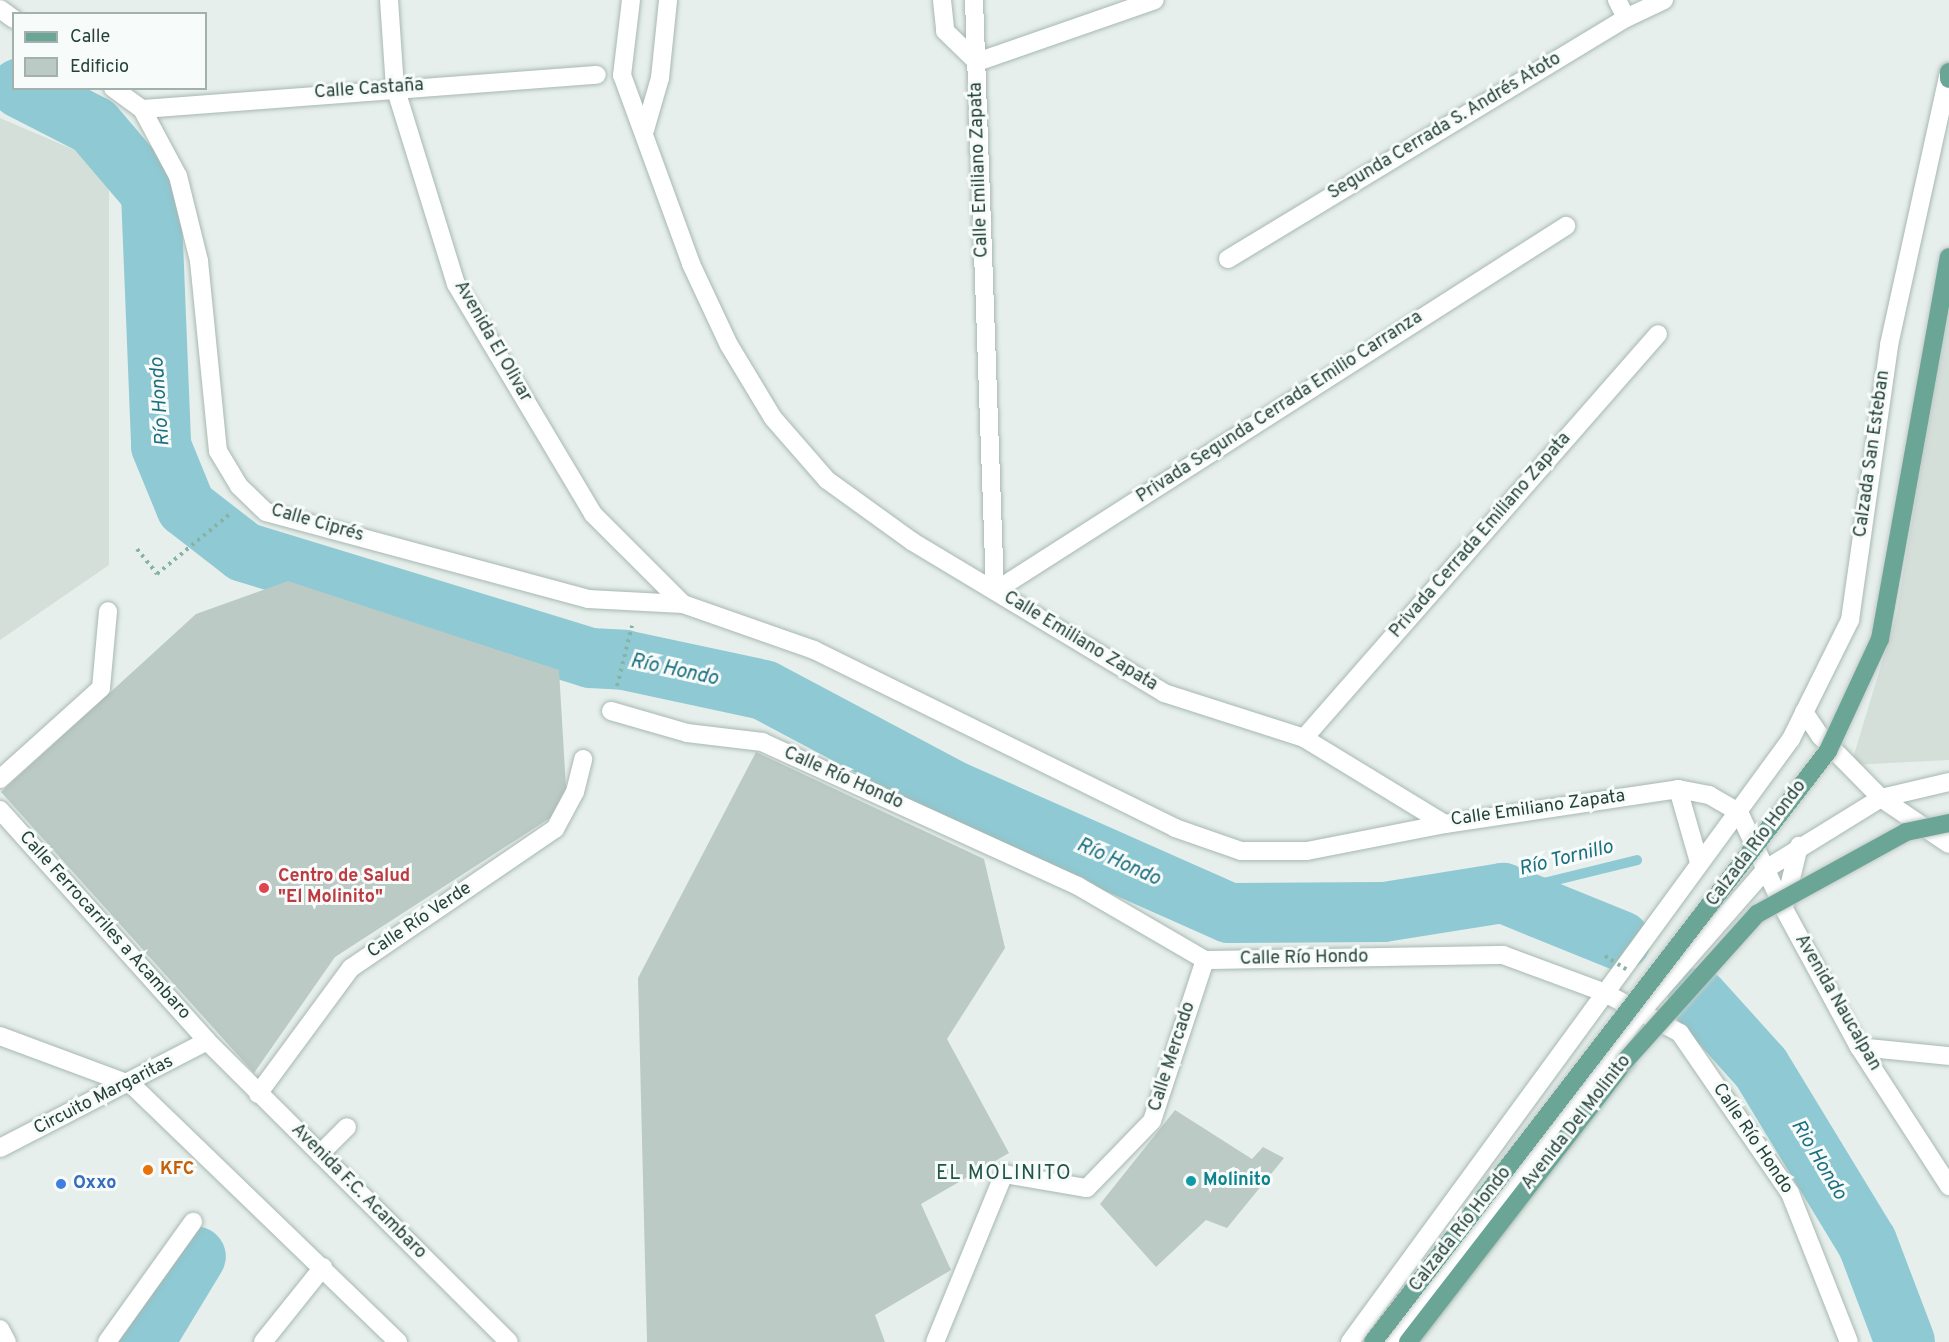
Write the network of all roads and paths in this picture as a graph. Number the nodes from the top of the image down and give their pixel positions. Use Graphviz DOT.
graph roads {
  1 [pos="389,0"];
  2 [pos="631,0"];
  3 [pos="668,0"];
  4 [pos="942,0"];
  5 [pos="974,0"];
  6 [pos="1155,0"];
  7 [pos="1617,0"];
  8 [pos="1664,0"];
  9 [pos="1626,18"];
  10 [pos="977,62"];
  11 [pos="597,75"];
  12 [pos="1949,76"];
  13 [pos="395,87"];
  14 [pos="116,90"];
  15 [pos="142,109"];
  16 [pos="645,130"];
  17 [pos="1566,226"];
  18 [pos="1949,258"];
  19 [pos="1228,259"];
  20 [pos="1658,334"];
  21 [pos="234,510"];
  22 [pos="137,549"];
  23 [pos="994,591"];
  24 [pos="683,604"];
  25 [pos="108,611"];
  26 [pos="632,626"];
  27 [pos="612,705"];
  28 [pos="1804,712"];
  29 [pos="1304,738"];
  30 [pos="583,759"];
  31 [pos="0,779"];
  32 [pos="1949,782"];
  33 [pos="1678,789"];
  34 [pos="1881,798"];
  35 [pos="0,810"];
  36 [pos="1739,812"];
  37 [pos="1949,823"];
  38 [pos="1445,824"];
  39 [pos="1949,844"];
  40 [pos="1799,846"];
  41 [pos="1699,862"];
  42 [pos="1766,869"];
  43 [pos="1784,909"];
  44 [pos="1205,960"];
  45 [pos="1603,992"];
  46 [pos="1640,1012"];
  47 [pos="0,1036"];
  48 [pos="207,1041"];
  49 [pos="1859,1047"];
  50 [pos="1949,1056"];
  51 [pos="132,1085"];
  52 [pos="258,1094"];
  53 [pos="347,1127"];
  54 [pos="0,1148"];
  55 [pos="320,1154"];
  56 [pos="1949,1186"];
  57 [pos="193,1222"];
  58 [pos="323,1267"];
  59 [pos="0,1329"];
  60 [pos="7,1342"];
  61 [pos="106,1342"];
  62 [pos="263,1342"];
  63 [pos="398,1342"];
  64 [pos="509,1342"];
  65 [pos="935,1342"];
  66 [pos="1350,1342"];
  67 [pos="1373,1342"];
  68 [pos="1392,1342"];
  69 [pos="1408,1342"];
  70 [pos="1849,1342"];
  1 -- 13 [label="street, Avenida El Olivar"];
  2 -- 16 [label="street, Calle Emiliano Zapata"];
  3 -- 16 [label="street"];
  4 -- 10 [label="street"];
  5 -- 10 [label="street, Calle Emiliano Zapata"];
  6 -- 10 [label="street"];
  7 -- 9 [label="street"];
  8 -- 9 [label="street, Segunda Cerrada S. Andrés Atoto"];
  9 -- 19 [label="street, Segunda Cerrada S. Andrés Atoto"];
  10 -- 23 [label="street, Calle Emiliano Zapata"];
  11 -- 13 [label="street, Calle Castaña"];
  12 -- 28 [label="street, Calzada San Esteban"];
  13 -- 15 [label="street, Calle Castaña"];
  13 -- 24 [label="street, Avenida El Olivar"];
  14 -- 15 [label="street, Calle Ciprés"];
  15 -- 24 [label="street, Calle Ciprés"];
  16 -- 23 [label="street, Calle Emiliano Zapata"];
  17 -- 23 [label="street, Privada Segunda Cerrada Emilio Carranza"];
  18 -- 67 [label="main road, Calzada Río Hondo, bridge"];
  20 -- 29 [label="street, Privada Cerrada Emiliano Zapata"];
  21 -- 22 [label="path"];
  23 -- 29 [label="street, Calle Emiliano Zapata"];
  24 -- 38 [label="street"];
  25 -- 31 [label="street"];
  26 -- 27 [label="path"];
  27 -- 44 [label="street, Calle Río Hondo"];
  28 -- 34 [label="street"];
  28 -- 36 [label="street, Calzada San Esteban"];
  29 -- 38 [label="street, Calle Emiliano Zapata"];
  30 -- 52 [label="street, Calle Río Verde"];
  32 -- 34 [label="street, Calzada Río Hondo"];
  33 -- 36 [label="street, Calle Emiliano Zapata"];
  33 -- 38 [label="street, Calle Emiliano Zapata"];
  33 -- 41 [label="street"];
  34 -- 39 [label="street"];
  34 -- 40 [label="street, Calzada Río Hondo"];
  35 -- 48 [label="street, Calle Ferrocarriles a Acambaro"];
  36 -- 41 [label="street, Calzada Río Hondo"];
  36 -- 42 [label="street, Avenida Naucalpan"];
  37 -- 69 [label="main road, Avenida Del Molinito, bridge"];
  40 -- 42 [label="street, Calzada Río Hondo"];
  40 -- 43 [label="street"];
  41 -- 45 [label="street, Calzada Río Hondo"];
  42 -- 43 [label="street, Avenida Naucalpan"];
  42 -- 46 [label="street, Calzada Río Hondo"];
  43 -- 49 [label="street, Avenida Naucalpan"];
  44 -- 45 [label="street, Calle Río Hondo"];
  44 -- 65 [label="street, Calle Mercado"];
  45 -- 46 [label="street, Calle Río Hondo"];
  45 -- 66 [label="street, Calzada Río Hondo"];
  46 -- 68 [label="street, Calzada Río Hondo"];
  46 -- 70 [label="street, Calle Río Hondo"];
  47 -- 51 [label="street"];
  48 -- 51 [label="street, Circuito Margaritas"];
  48 -- 52 [label="street, Avenida F.C. Acambaro"];
  49 -- 50 [label="street"];
  49 -- 56 [label="street, Avenida Naucalpan"];
  51 -- 54 [label="street, Circuito Margaritas"];
  51 -- 58 [label="street"];
  52 -- 55 [label="street, Avenida F.C. Acambaro"];
  53 -- 55 [label="street"];
  55 -- 64 [label="street, Avenida F.C. Acambaro"];
  57 -- 61 [label="street"];
  58 -- 62 [label="street"];
  58 -- 63 [label="street"];
  59 -- 60 [label="street"];
}
